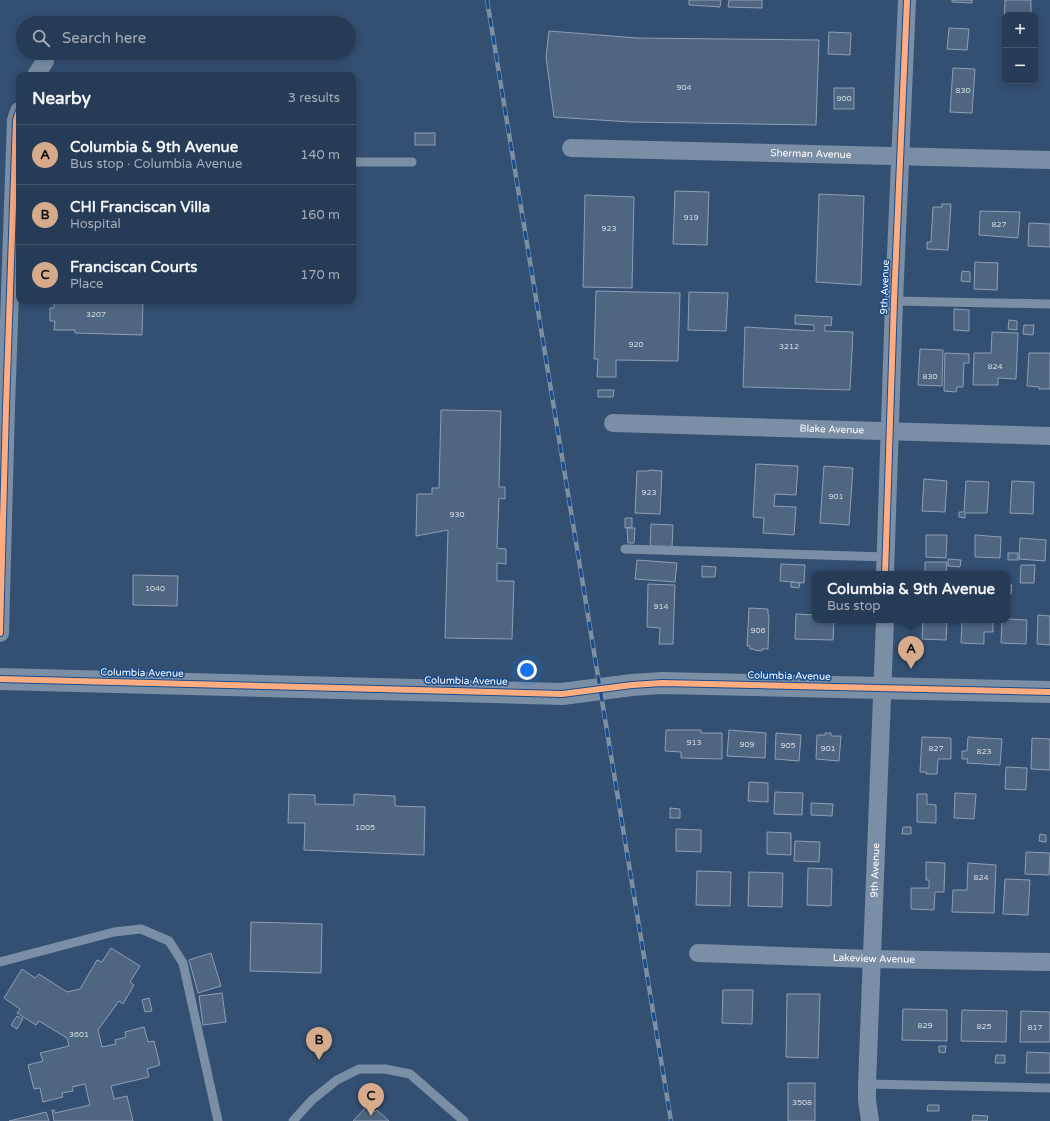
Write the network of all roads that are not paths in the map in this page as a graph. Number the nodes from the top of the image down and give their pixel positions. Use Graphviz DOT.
graph roads {
  1 [pos="907,0"];
  2 [pos="571,148"];
  3 [pos="901,156"];
  4 [pos="16,157"];
  5 [pos="1050,160"];
  6 [pos="356,162"];
  7 [pos="412,162"];
  8 [pos="894,302"];
  9 [pos="1050,304"];
  10 [pos="3,407"];
  11 [pos="613,423"];
  12 [pos="890,431"];
  13 [pos="1050,436"];
  14 [pos="625,550"];
  15 [pos="886,566"];
  16 [pos="885,623"];
  17 [pos="0,632"];
  18 [pos="0,679"];
  19 [pos="883,688"];
  20 [pos="1050,692"];
  21 [pos="698,953"];
  22 [pos="871,959"];
  23 [pos="0,962"];
  24 [pos="1050,962"];
  25 [pos="867,1084"];
  26 [pos="1050,1088"];
  27 [pos="218,1121"];
  28 [pos="293,1121"];
  29 [pos="464,1121"];
  30 [pos="870,1121"];
  1 -- 3 [label="street, 9th Avenue"];
  2 -- 3 [label="street, Sherman Avenue"];
  3 -- 5 [label="street, Sherman Avenue"];
  3 -- 8 [label="street, 9th Avenue"];
  4 -- 10 [label="street"];
  6 -- 7 [label="lane"];
  8 -- 9 [label="lane"];
  8 -- 12 [label="street, 9th Avenue"];
  10 -- 17 [label="street"];
  11 -- 12 [label="street, Blake Avenue"];
  12 -- 13 [label="street, Blake Avenue"];
  12 -- 15 [label="street, 9th Avenue"];
  14 -- 15 [label="lane"];
  16 -- 19 [label="street, 9th Avenue"];
  18 -- 19 [label="street, Columbia Avenue"];
  19 -- 20 [label="street, Columbia Avenue"];
  19 -- 22 [label="street, 9th Avenue"];
  21 -- 22 [label="street, Lakeview Avenue"];
  22 -- 24 [label="street, Lakeview Avenue"];
  22 -- 25 [label="street, 9th Avenue"];
  23 -- 27 [label="lane"];
  25 -- 26 [label="lane"];
  25 -- 30 [label="street, 9th Avenue"];
  28 -- 29 [label="lane"];
}
